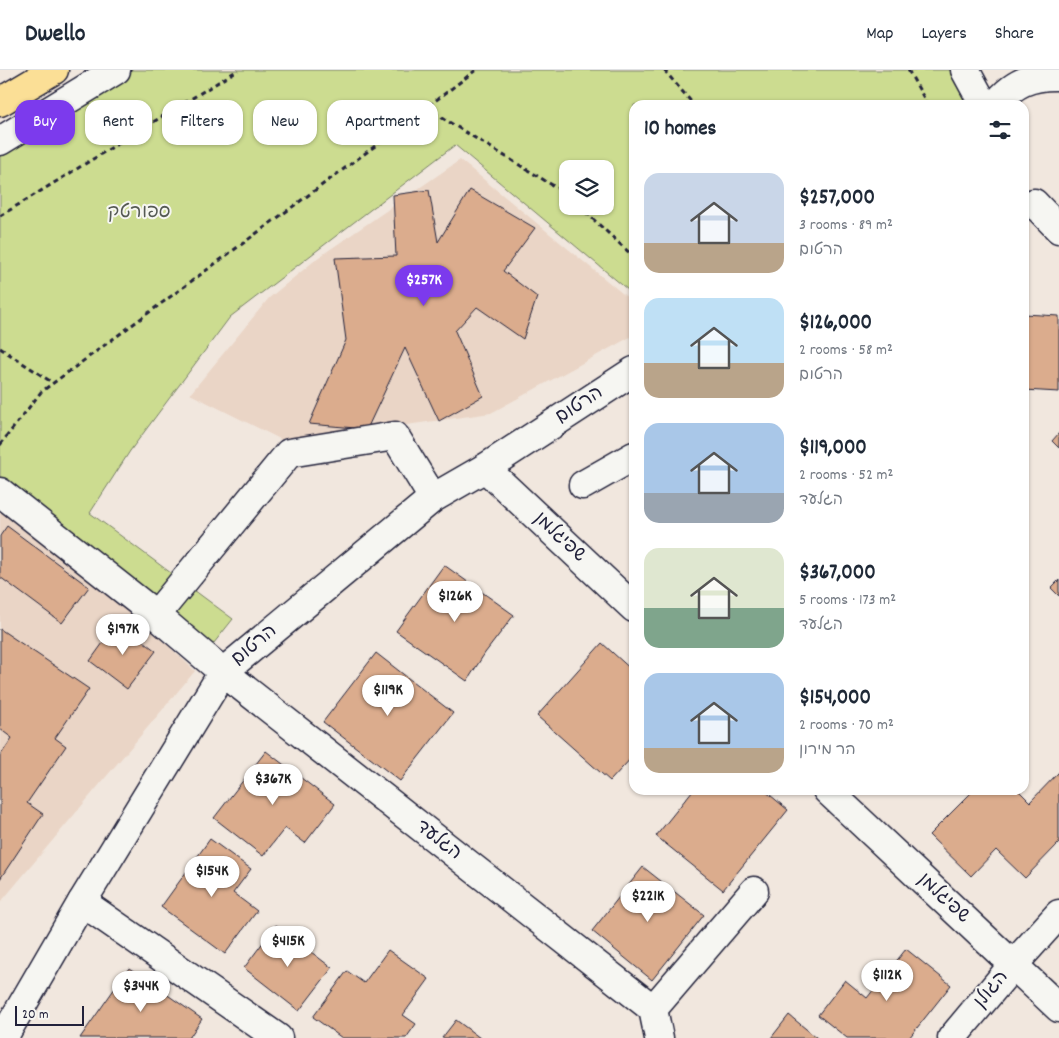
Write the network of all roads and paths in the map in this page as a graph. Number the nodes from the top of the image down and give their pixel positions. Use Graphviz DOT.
graph roads {
  1 [pos="54,70"];
  2 [pos="116,70"];
  3 [pos="238,70"];
  4 [pos="476,70"];
  5 [pos="664,70"];
  6 [pos="908,70"];
  7 [pos="965,70"];
  8 [pos="1049,74"];
  9 [pos="437,100"];
  10 [pos="690,100"];
  11 [pos="925,100"];
  12 [pos="981,100"];
  13 [pos="1001,100"];
  14 [pos="0,102"];
  15 [pos="438,115"];
  16 [pos="0,141"];
  17 [pos="376,145"];
  18 [pos="559,189"];
  19 [pos="1039,202"];
  20 [pos="589,215"];
  21 [pos="0,216"];
  22 [pos="1059,229"];
  23 [pos="629,252"];
  24 [pos="0,348"];
  25 [pos="629,374"];
  26 [pos="53,383"];
  27 [pos="0,445"];
  28 [pos="629,459"];
  29 [pos="485,468"];
  30 [pos="584,485"];
  31 [pos="0,492"];
  32 [pos="433,498"];
  33 [pos="629,603"];
  34 [pos="156,616"];
  35 [pos="223,672"];
  36 [pos="832,795"];
  37 [pos="754,890"];
  38 [pos="82,902"];
  39 [pos="1059,914"];
  40 [pos="1014,965"];
  41 [pos="1059,1008"];
  42 [pos="653,1009"];
  43 [pos="3,1038"];
  44 [pos="278,1038"];
  45 [pos="659,1038"];
  46 [pos="952,1038"];
  1 -- 14 [label="main road"];
  2 -- 16 [label="street"];
  3 -- 21 [label="path"];
  4 -- 9 [label="path"];
  5 -- 10 [label="path"];
  6 -- 11 [label="path"];
  7 -- 12 [label="street"];
  8 -- 13 [label="street"];
  15 -- 18 [label="path"];
  17 -- 26 [label="path"];
  19 -- 22 [label="street"];
  20 -- 23 [label="path"];
  24 -- 26 [label="path"];
  25 -- 29 [label="street, הרטום"];
  26 -- 27 [label="path"];
  28 -- 30 [label="street"];
  29 -- 32 [label="street, הרטום"];
  29 -- 33 [label="street, שפיגלמן"];
  31 -- 34 [label="street, הגלעד"];
  32 -- 34 [label="street"];
  32 -- 35 [label="street, הרטום"];
  34 -- 35 [label="street, הגלעד"];
  35 -- 38 [label="street, הרטום"];
  35 -- 42 [label="street, הגלעד"];
  36 -- 40 [label="street, שפיגלמן"];
  37 -- 42 [label="street"];
  38 -- 43 [label="street, הרטום"];
  38 -- 44 [label="street"];
  39 -- 40 [label="street, הגולן"];
  40 -- 41 [label="street, שפיגלמן"];
  40 -- 46 [label="street, הגולן"];
  42 -- 45 [label="street"];
}
